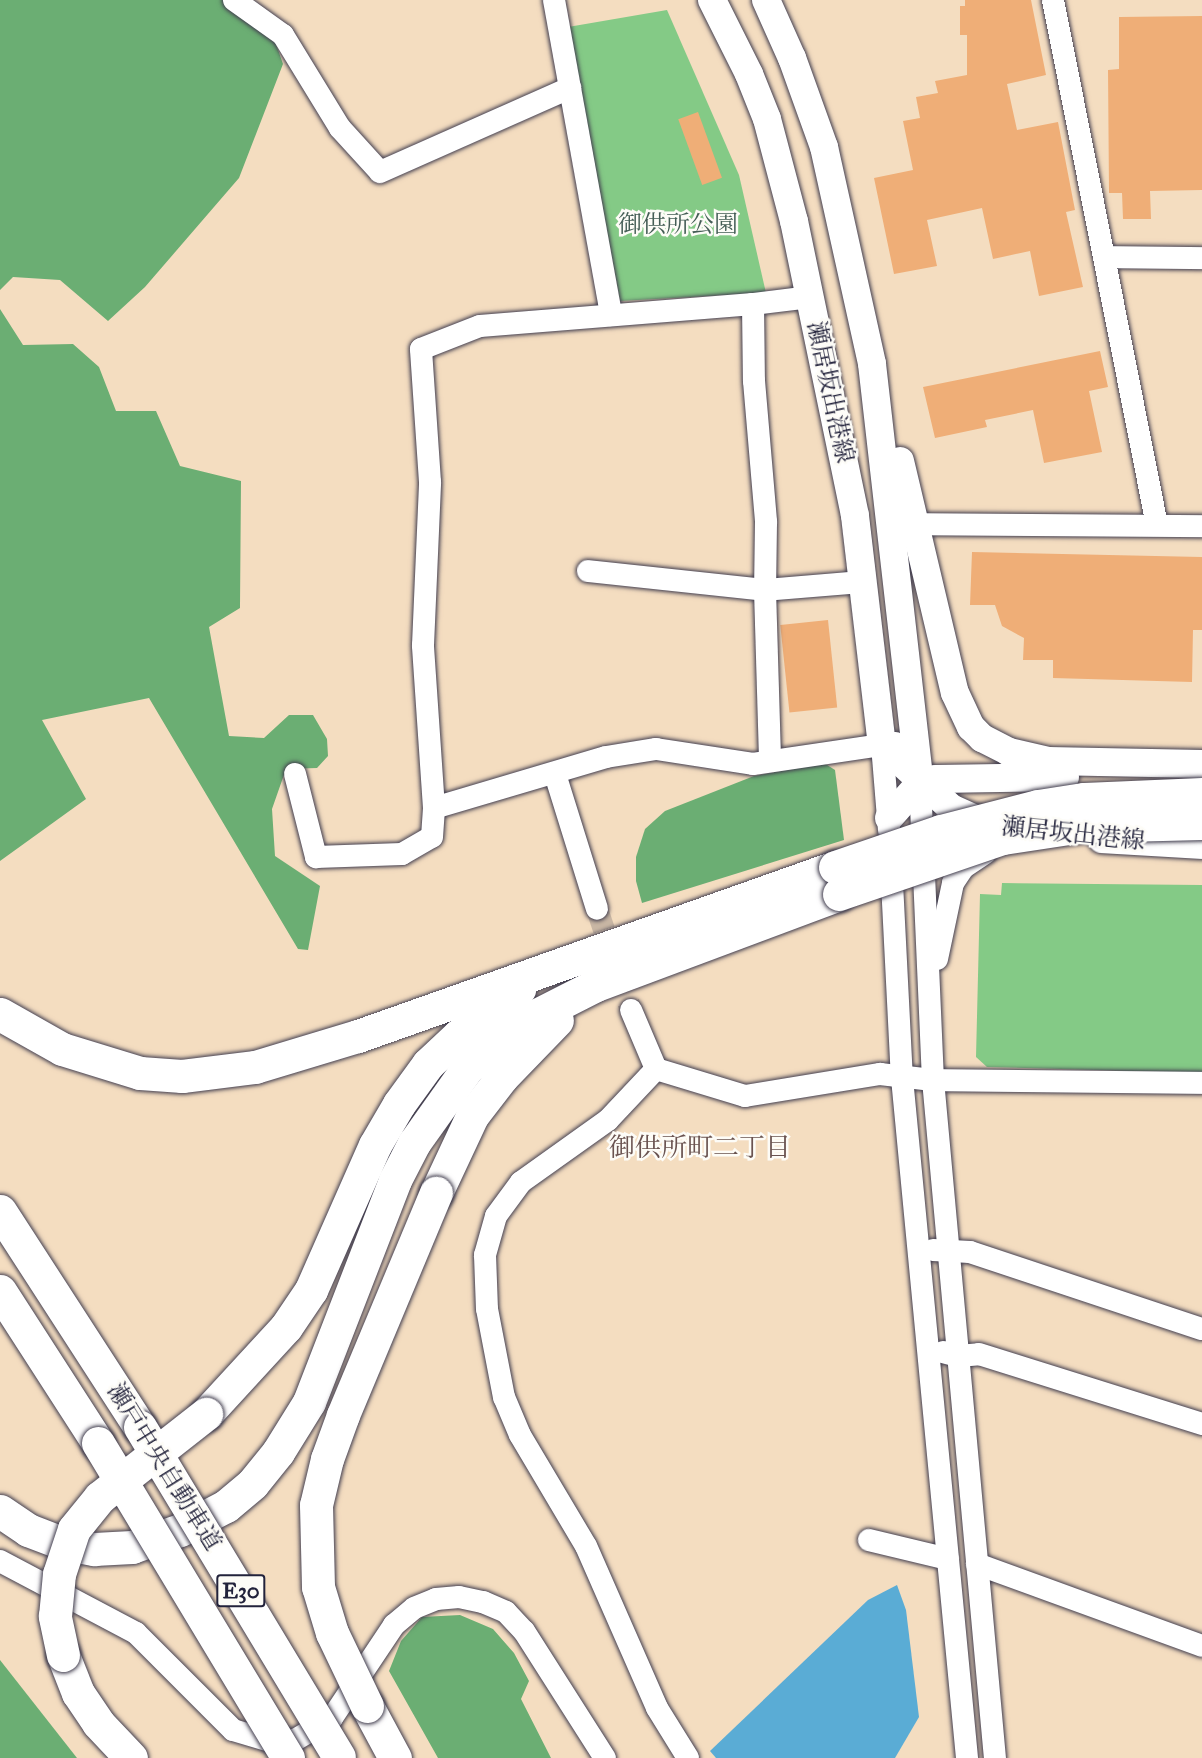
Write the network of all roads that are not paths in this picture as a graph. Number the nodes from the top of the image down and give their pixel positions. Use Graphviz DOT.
graph roads {
  1 [pos="234,0"];
  2 [pos="554,0"];
  3 [pos="712,0"];
  4 [pos="766,0"];
  5 [pos="1053,0"];
  6 [pos="570,88"];
  7 [pos="1105,257"];
  8 [pos="1202,258"];
  9 [pos="810,297"];
  10 [pos="753,304"];
  11 [pos="611,315"];
  12 [pos="905,524"];
  13 [pos="1157,525"];
  14 [pos="1202,526"];
  15 [pos="588,571"];
  16 [pos="863,582"];
  17 [pos="765,590"];
  18 [pos="917,740"];
  19 [pos="882,745"];
  20 [pos="770,761"];
  21 [pos="1202,764"];
  22 [pos="1202,769"];
  23 [pos="295,774"];
  24 [pos="555,774"];
  25 [pos="920,783"];
  26 [pos="1202,794"];
  27 [pos="435,808"];
  28 [pos="889,818"];
  29 [pos="1202,823"];
  30 [pos="1062,837"];
  31 [pos="1202,845"];
  32 [pos="837,880"];
  33 [pos="597,909"];
  34 [pos="555,964"];
  35 [pos="597,985"];
  36 [pos="930,1001"];
  37 [pos="631,1010"];
  38 [pos="0,1014"];
  39 [pos="656,1069"];
  40 [pos="902,1078"];
  41 [pos="933,1080"];
  42 [pos="1202,1083"];
  43 [pos="0,1211"];
  44 [pos="920,1247"];
  45 [pos="948,1253"];
  46 [pos="0,1290"];
  47 [pos="1202,1329"];
  48 [pos="930,1349"];
  49 [pos="958,1356"];
  50 [pos="1202,1424"];
  51 [pos="0,1511"];
  52 [pos="869,1539"];
  53 [pos="948,1559"];
  54 [pos="0,1561"];
  55 [pos="977,1564"];
  56 [pos="1202,1646"];
  57 [pos="131,1758"];
  58 [pos="288,1758"];
  59 [pos="339,1758"];
  60 [pos="395,1758"];
  61 [pos="604,1758"];
  62 [pos="688,1758"];
  63 [pos="967,1758"];
  64 [pos="995,1758"];
  1 -- 6 [label="street"];
  2 -- 6 [label="street"];
  3 -- 9 [label="main road, 瀬居坂出港線"];
  4 -- 12 [label="main road, 瀬居坂出港線"];
  5 -- 7 [label="street"];
  6 -- 11 [label="street"];
  7 -- 8 [label="street"];
  7 -- 13 [label="street"];
  9 -- 10 [label="street"];
  9 -- 16 [label="main road, 瀬居坂出港線"];
  10 -- 11 [label="street"];
  10 -- 17 [label="street"];
  11 -- 27 [label="street"];
  12 -- 13 [label="street"];
  12 -- 18 [label="main road, 瀬居坂出港線"];
  12 -- 21 [label="main road, 瀬居坂出港線"];
  13 -- 14 [label="street"];
  15 -- 17 [label="street"];
  16 -- 17 [label="street"];
  16 -- 19 [label="main road, 瀬居坂出港線"];
  17 -- 20 [label="street"];
  18 -- 19 [label="street"];
  18 -- 25 [label="main road, 瀬居坂出港線"];
  19 -- 20 [label="street"];
  19 -- 25 [label="main road, 瀬居坂出港線"];
  19 -- 28 [label="street"];
  20 -- 24 [label="street"];
  22 -- 25 [label="main road, 瀬居坂出港線"];
  23 -- 27 [label="street"];
  24 -- 27 [label="street"];
  24 -- 33 [label="street"];
  25 -- 28 [label="main road"];
  25 -- 30 [label="main road, 瀬居坂出港線"];
  25 -- 36 [label="street"];
  26 -- 32 [label="highway, bridge"];
  28 -- 40 [label="street"];
  29 -- 32 [label="highway, bridge"];
  30 -- 31 [label="main road, 瀬居坂出港線"];
  30 -- 36 [label="street"];
  32 -- 34 [label="highway"];
  32 -- 35 [label="highway"];
  34 -- 38 [label="highway"];
  34 -- 57 [label="highway, bridge"];
  35 -- 51 [label="highway"];
  35 -- 60 [label="highway, bridge"];
  36 -- 41 [label="street"];
  37 -- 39 [label="street"];
  39 -- 40 [label="street"];
  39 -- 62 [label="street"];
  40 -- 41 [label="street"];
  40 -- 44 [label="street"];
  41 -- 42 [label="street"];
  41 -- 45 [label="street"];
  43 -- 59 [label="highway, 瀬戸中央自動車道 / E30, bridge"];
  44 -- 45 [label="street"];
  44 -- 48 [label="street"];
  45 -- 47 [label="street"];
  45 -- 49 [label="street"];
  46 -- 58 [label="highway, 瀬戸中央自動車道 / E30, bridge"];
  48 -- 49 [label="street"];
  48 -- 53 [label="street"];
  49 -- 50 [label="street"];
  49 -- 55 [label="street"];
  52 -- 53 [label="street"];
  53 -- 63 [label="street"];
  54 -- 61 [label="street"];
  55 -- 56 [label="street"];
  55 -- 64 [label="street"];
}
